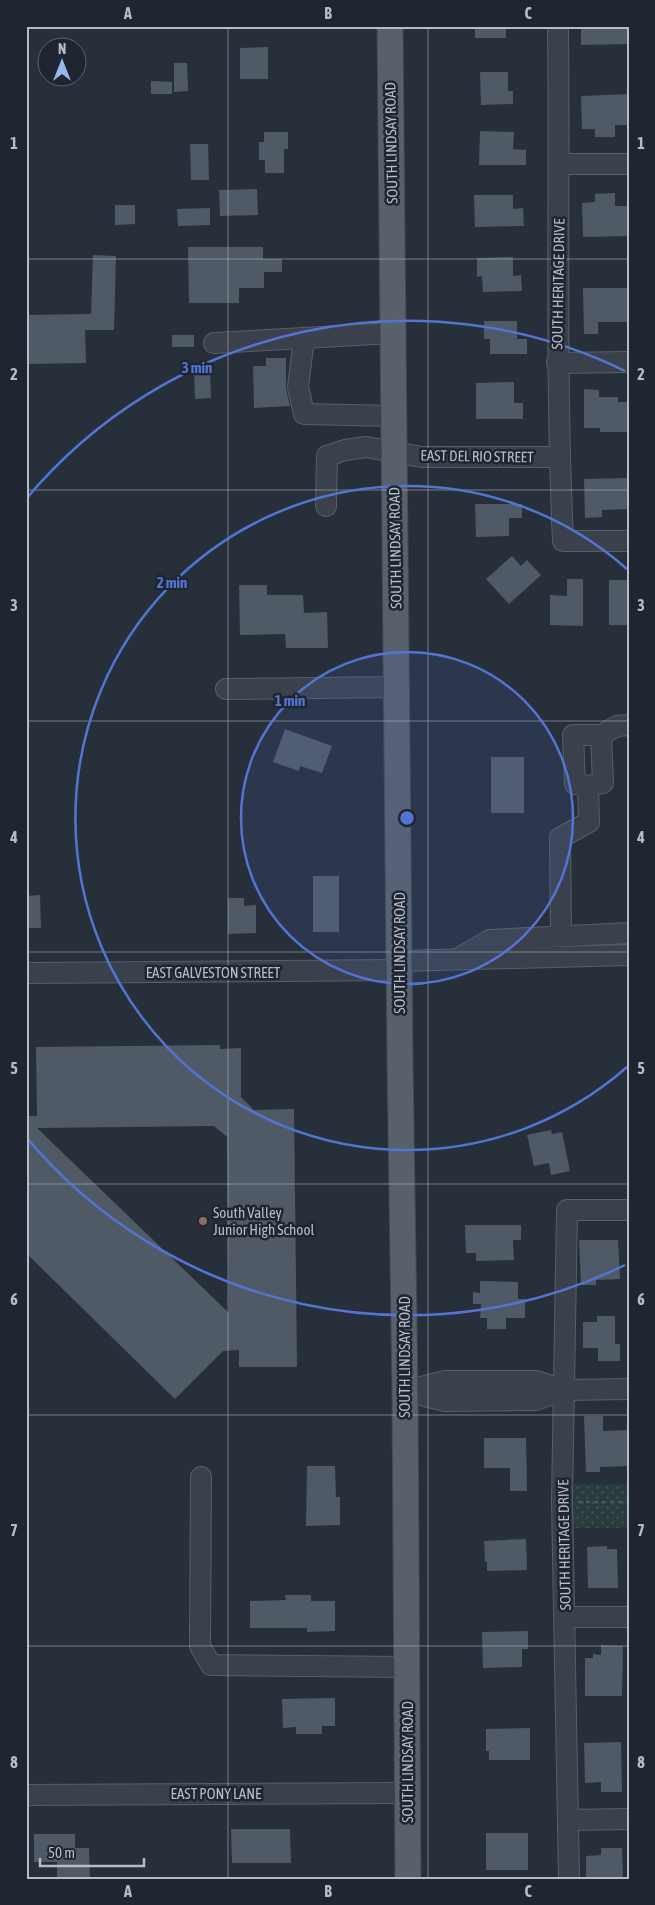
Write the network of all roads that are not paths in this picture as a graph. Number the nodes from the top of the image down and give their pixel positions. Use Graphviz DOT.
graph roads {
  1 [pos="390,26"];
  2 [pos="558,26"];
  3 [pos="559,164"];
  4 [pos="629,164"];
  5 [pos="393,333"];
  6 [pos="304,338"];
  7 [pos="214,343"];
  8 [pos="629,362"];
  9 [pos="558,363"];
  10 [pos="394,416"];
  11 [pos="394,452"];
  12 [pos="559,457"];
  13 [pos="326,506"];
  14 [pos="629,541"];
  15 [pos="397,687"];
  16 [pos="226,689"];
  17 [pos="629,725"];
  18 [pos="601,735"];
  19 [pos="588,786"];
  20 [pos="629,933"];
  21 [pos="561,936"];
  22 [pos="629,955"];
  23 [pos="457,959"];
  24 [pos="400,966"];
  25 [pos="26,973"];
  26 [pos="629,1210"];
  27 [pos="629,1389"];
  28 [pos="564,1390"];
  29 [pos="405,1391"];
  30 [pos="201,1477"];
  31 [pos="565,1617"];
  32 [pos="629,1617"];
  33 [pos="406,1667"];
  34 [pos="407,1793"];
  35 [pos="26,1795"];
  36 [pos="629,1819"];
  37 [pos="568,1820"];
  38 [pos="408,1879"];
  39 [pos="569,1879"];
  1 -- 5 [label="main road, SOUTH LINDSAY ROAD"];
  2 -- 3 [label="street, SOUTH HERITAGE DRIVE"];
  3 -- 4 [label="street"];
  3 -- 9 [label="street, SOUTH HERITAGE DRIVE"];
  5 -- 6 [label="street"];
  5 -- 10 [label="main road, SOUTH LINDSAY ROAD"];
  6 -- 7 [label="street"];
  6 -- 10 [label="street"];
  8 -- 9 [label="street"];
  9 -- 12 [label="street, SOUTH HERITAGE DRIVE"];
  10 -- 11 [label="main road, SOUTH LINDSAY ROAD"];
  11 -- 12 [label="street, EAST DEL RIO STREET"];
  11 -- 13 [label="street, EAST DEL RIO STREET"];
  11 -- 15 [label="main road, SOUTH LINDSAY ROAD"];
  12 -- 14 [label="street, SOUTH HERITAGE DRIVE"];
  15 -- 16 [label="street"];
  15 -- 24 [label="main road, SOUTH LINDSAY ROAD"];
  17 -- 18 [label="street"];
  18 -- 19 [label="street"];
  18 -- 19 [label="street"];
  19 -- 21 [label="street"];
  20 -- 21 [label="street"];
  21 -- 23 [label="street"];
  22 -- 23 [label="street, EAST GALVESTON STREET"];
  23 -- 24 [label="street, EAST GALVESTON STREET"];
  24 -- 25 [label="street, EAST GALVESTON STREET"];
  24 -- 29 [label="main road, SOUTH LINDSAY ROAD"];
  26 -- 28 [label="street, SOUTH HERITAGE DRIVE"];
  27 -- 28 [label="street"];
  28 -- 29 [label="street"];
  28 -- 31 [label="street, SOUTH HERITAGE DRIVE"];
  29 -- 33 [label="main road, SOUTH LINDSAY ROAD"];
  30 -- 33 [label="street"];
  31 -- 32 [label="street"];
  31 -- 37 [label="street, SOUTH HERITAGE DRIVE"];
  33 -- 34 [label="main road, SOUTH LINDSAY ROAD"];
  34 -- 35 [label="street, EAST PONY LANE"];
  34 -- 38 [label="main road, SOUTH LINDSAY ROAD"];
  36 -- 37 [label="street"];
  37 -- 39 [label="street, SOUTH HERITAGE DRIVE"];
}
